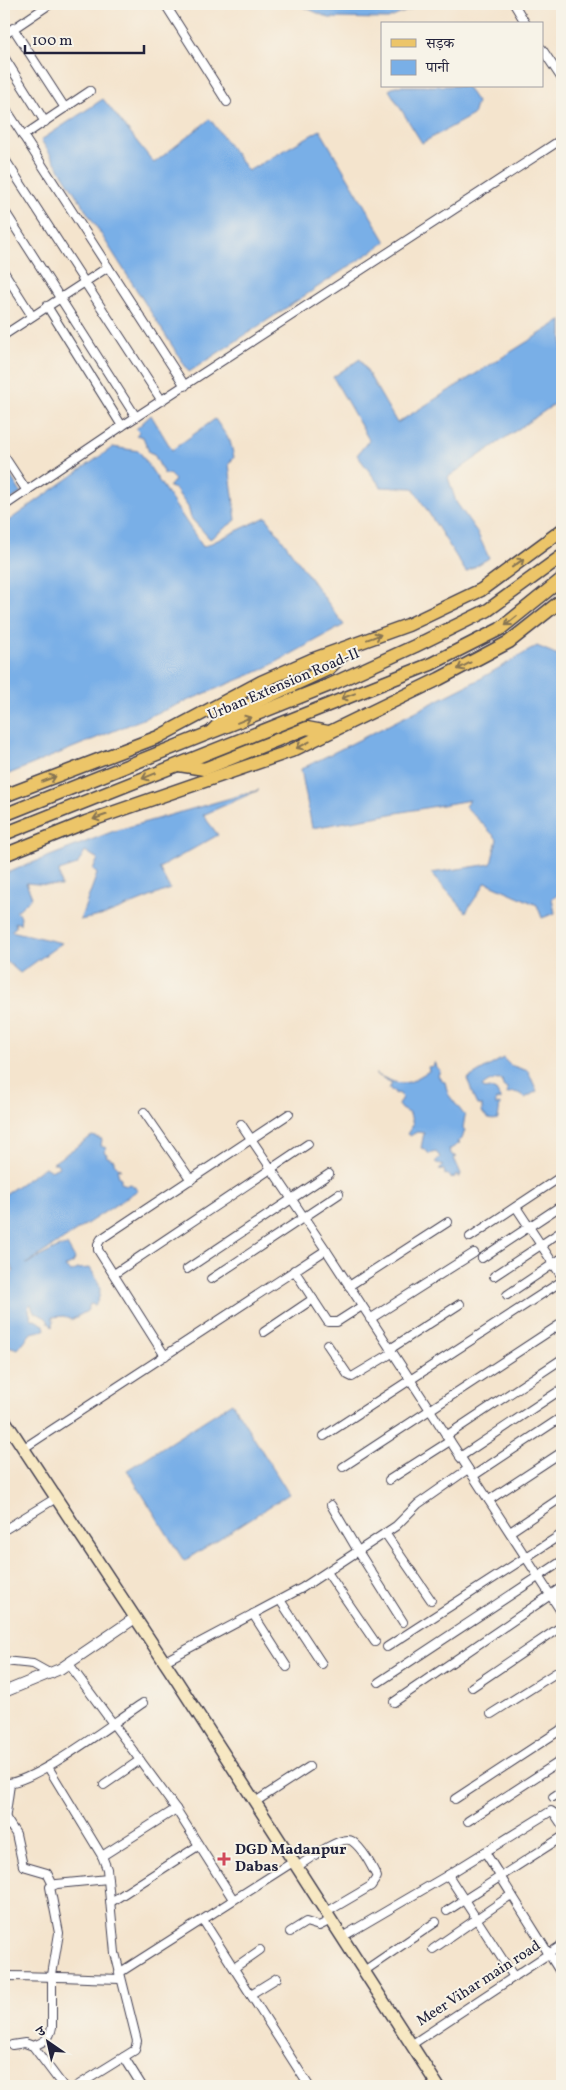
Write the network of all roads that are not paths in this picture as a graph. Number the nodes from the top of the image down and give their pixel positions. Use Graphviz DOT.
graph roads {
  1 [pos="165,4"];
  2 [pos="514,4"];
  3 [pos="45,5"];
  4 [pos="525,22"];
  5 [pos="13,28"];
  6 [pos="4,35"];
  7 [pos="544,52"];
  8 [pos="4,57"];
  9 [pos="562,80"];
  10 [pos="90,91"];
  11 [pos="226,102"];
  12 [pos="4,106"];
  13 [pos="65,108"];
  14 [pos="45,122"];
  15 [pos="23,136"];
  16 [pos="562,139"];
  17 [pos="4,158"];
  18 [pos="4,210"];
  19 [pos="108,267"];
  20 [pos="4,272"];
  21 [pos="85,282"];
  22 [pos="60,298"];
  23 [pos="47,306"];
  24 [pos="32,316"];
  25 [pos="4,324"];
  26 [pos="6,333"];
  27 [pos="185,386"];
  28 [pos="162,401"];
  29 [pos="136,417"];
  30 [pos="122,426"];
  31 [pos="4,456"];
  32 [pos="27,490"];
  33 [pos="4,506"];
  34 [pos="562,530"];
  35 [pos="562,556"];
  36 [pos="562,579"];
  37 [pos="562,600"];
  38 [pos="353,645"];
  39 [pos="328,732"];
  40 [pos="208,735"];
  41 [pos="176,765"];
  42 [pos="4,796"];
  43 [pos="4,816"];
  44 [pos="4,834"];
  45 [pos="4,854"];
  46 [pos="144,1112"];
  47 [pos="289,1114"];
  48 [pos="241,1124"];
  49 [pos="252,1141"];
  50 [pos="308,1144"];
  51 [pos="271,1170"];
  52 [pos="329,1174"];
  53 [pos="562,1176"];
  54 [pos="191,1180"];
  55 [pos="339,1194"];
  56 [pos="291,1199"];
  57 [pos="562,1205"];
  58 [pos="516,1207"];
  59 [pos="304,1218"];
  60 [pos="448,1222"];
  61 [pos="529,1227"];
  62 [pos="562,1231"];
  63 [pos="470,1237"];
  64 [pos="541,1245"];
  65 [pos="326,1250"];
  66 [pos="474,1253"];
  67 [pos="482,1258"];
  68 [pos="562,1258"];
  69 [pos="554,1264"];
  70 [pos="187,1268"];
  71 [pos="294,1270"];
  72 [pos="114,1274"];
  73 [pos="494,1276"];
  74 [pos="562,1277"];
  75 [pos="212,1279"];
  76 [pos="562,1281"];
  77 [pos="349,1286"];
  78 [pos="507,1295"];
  79 [pos="313,1300"];
  80 [pos="460,1304"];
  81 [pos="362,1306"];
  82 [pos="370,1319"];
  83 [pos="562,1323"];
  84 [pos="264,1332"];
  85 [pos="327,1344"];
  86 [pos="391,1351"];
  87 [pos="165,1356"];
  88 [pos="562,1359"];
  89 [pos="410,1380"];
  90 [pos="562,1389"];
  91 [pos="430,1410"];
  92 [pos="562,1417"];
  93 [pos="4,1419"];
  94 [pos="8,1435"];
  95 [pos="324,1436"];
  96 [pos="448,1438"];
  97 [pos="24,1448"];
  98 [pos="562,1452"];
  99 [pos="460,1457"];
  100 [pos="343,1467"];
  101 [pos="471,1473"];
  102 [pos="389,1480"];
  103 [pos="562,1497"];
  104 [pos="56,1498"];
  105 [pos="489,1500"];
  106 [pos="331,1505"];
  107 [pos="4,1530"];
  108 [pos="510,1532"];
  109 [pos="385,1533"];
  110 [pos="562,1534"];
  111 [pos="358,1551"];
  112 [pos="526,1558"];
  113 [pos="562,1561"];
  114 [pos="327,1572"];
  115 [pos="538,1576"];
  116 [pos="562,1588"];
  117 [pos="551,1595"];
  118 [pos="280,1600"];
  119 [pos="431,1600"];
  120 [pos="562,1612"];
  121 [pos="253,1614"];
  122 [pos="136,1618"];
  123 [pos="403,1622"];
  124 [pos="562,1626"];
  125 [pos="376,1642"];
  126 [pos="387,1646"];
  127 [pos="4,1661"];
  128 [pos="163,1662"];
  129 [pos="69,1664"];
  130 [pos="322,1664"];
  131 [pos="287,1668"];
  132 [pos="562,1668"];
  133 [pos="51,1674"];
  134 [pos="379,1682"];
  135 [pos="472,1686"];
  136 [pos="4,1692"];
  137 [pos="394,1702"];
  138 [pos="143,1704"];
  139 [pos="492,1714"];
  140 [pos="112,1723"];
  141 [pos="562,1729"];
  142 [pos="140,1760"];
  143 [pos="562,1760"];
  144 [pos="48,1766"];
  145 [pos="309,1767"];
  146 [pos="7,1784"];
  147 [pos="104,1785"];
  148 [pos="562,1791"];
  149 [pos="553,1797"];
  150 [pos="455,1800"];
  151 [pos="255,1802"];
  152 [pos="176,1809"];
  153 [pos="6,1817"];
  154 [pos="468,1821"];
  155 [pos="561,1821"];
  156 [pos="4,1828"];
  157 [pos="562,1837"];
  158 [pos="198,1846"];
  159 [pos="485,1852"];
  160 [pos="102,1856"];
  161 [pos="295,1865"];
  162 [pos="448,1875"];
  163 [pos="499,1876"];
  164 [pos="108,1879"];
  165 [pos="53,1885"];
  166 [pos="511,1895"];
  167 [pos="464,1898"];
  168 [pos="233,1899"];
  169 [pos="111,1902"];
  170 [pos="447,1911"];
  171 [pos="328,1917"];
  172 [pos="203,1920"];
  173 [pos="477,1920"];
  174 [pos="436,1922"];
  175 [pos="290,1932"];
  176 [pos="342,1937"];
  177 [pos="562,1945"];
  178 [pos="433,1949"];
  179 [pos="260,1950"];
  180 [pos="548,1955"];
  181 [pos="234,1968"];
  182 [pos="364,1971"];
  183 [pos="52,1975"];
  184 [pos="562,1975"];
  185 [pos="4,1976"];
  186 [pos="120,1976"];
  187 [pos="514,1977"];
  188 [pos="277,1978"];
  189 [pos="251,1994"];
  190 [pos="12,2045"];
  191 [pos="411,2045"];
  192 [pos="34,2046"];
  193 [pos="124,2057"];
  194 [pos="63,2086"];
  195 [pos="77,2086"];
  196 [pos="142,2086"];
  197 [pos="309,2086"];
  198 [pos="438,2086"];
  1 -- 11 [label="street"];
  2 -- 4 [label="street"];
  3 -- 5 [label="street"];
  5 -- 6 [label="street"];
  5 -- 13 [label="street"];
  7 -- 9 [label="street"];
  8 -- 14 [label="street"];
  10 -- 13 [label="street"];
  12 -- 15 [label="street"];
  13 -- 14 [label="street"];
  14 -- 15 [label="street"];
  15 -- 19 [label="street"];
  16 -- 27 [label="street"];
  17 -- 21 [label="street"];
  18 -- 22 [label="street"];
  19 -- 21 [label="street"];
  19 -- 27 [label="street"];
  20 -- 24 [label="street"];
  21 -- 22 [label="street"];
  21 -- 28 [label="street"];
  22 -- 23 [label="street"];
  22 -- 29 [label="street"];
  23 -- 24 [label="street"];
  23 -- 30 [label="street"];
  24 -- 26 [label="street"];
  25 -- 26 [label="street"];
  27 -- 28 [label="street"];
  28 -- 29 [label="street"];
  29 -- 30 [label="street"];
  30 -- 32 [label="street"];
  31 -- 32 [label="street"];
  32 -- 33 [label="street"];
  38 -- 34 [label="main road, one-way"];
  40 -- 35 [label="main road, Urban Extension Road-II, one-way"];
  36 -- 41 [label="main road, one-way"];
  37 -- 39 [label="main road, one-way"];
  38 -- 40 [label="main road"];
  42 -- 38 [label="main road, one-way"];
  39 -- 41 [label="main road"];
  39 -- 45 [label="main road, one-way"];
  40 -- 43 [label="main road, Urban Extension Road-II"];
  41 -- 44 [label="main road, one-way"];
  46 -- 54 [label="street"];
  47 -- 49 [label="street"];
  48 -- 49 [label="street"];
  49 -- 51 [label="street"];
  49 -- 54 [label="street"];
  50 -- 51 [label="street"];
  51 -- 56 [label="street"];
  51 -- 72 [label="street"];
  52 -- 56 [label="street"];
  53 -- 58 [label="street"];
  54 -- 72 [label="street"];
  55 -- 59 [label="street"];
  56 -- 59 [label="street"];
  56 -- 70 [label="street"];
  57 -- 61 [label="street"];
  58 -- 61 [label="street"];
  58 -- 63 [label="street"];
  59 -- 65 [label="street"];
  59 -- 75 [label="street"];
  60 -- 77 [label="street"];
  61 -- 64 [label="street"];
  61 -- 67 [label="street"];
  62 -- 64 [label="street"];
  64 -- 69 [label="street"];
  64 -- 73 [label="street"];
  65 -- 71 [label="street"];
  65 -- 77 [label="street"];
  66 -- 82 [label="street"];
  68 -- 69 [label="street"];
  69 -- 74 [label="street"];
  69 -- 78 [label="street"];
  71 -- 79 [label="street"];
  71 -- 87 [label="street"];
  72 -- 87 [label="street"];
  76 -- 89 [label="street"];
  77 -- 81 [label="street"];
  79 -- 81 [label="street"];
  79 -- 84 [label="street"];
  80 -- 86 [label="street"];
  81 -- 82 [label="street"];
  82 -- 86 [label="street"];
  83 -- 91 [label="street"];
  85 -- 86 [label="street"];
  86 -- 89 [label="street"];
  87 -- 97 [label="street"];
  88 -- 96 [label="street"];
  89 -- 91 [label="street"];
  89 -- 95 [label="street"];
  90 -- 99 [label="street"];
  91 -- 96 [label="street"];
  91 -- 100 [label="street"];
  92 -- 101 [label="street"];
  93 -- 94 [label="main road"];
  94 -- 97 [label="main road"];
  96 -- 99 [label="street"];
  96 -- 102 [label="street"];
  97 -- 104 [label="main road"];
  98 -- 105 [label="street"];
  99 -- 101 [label="street"];
  101 -- 105 [label="street"];
  101 -- 109 [label="street"];
  103 -- 108 [label="street"];
  104 -- 107 [label="street"];
  104 -- 122 [label="main road"];
  105 -- 108 [label="street"];
  106 -- 111 [label="street"];
  108 -- 112 [label="street"];
  109 -- 111 [label="street"];
  109 -- 119 [label="street"];
  110 -- 112 [label="street"];
  111 -- 114 [label="street"];
  111 -- 123 [label="street"];
  112 -- 115 [label="street"];
  112 -- 126 [label="street"];
  113 -- 115 [label="street"];
  114 -- 118 [label="street"];
  114 -- 125 [label="street"];
  115 -- 117 [label="street"];
  115 -- 134 [label="street"];
  116 -- 117 [label="street"];
  117 -- 120 [label="street"];
  117 -- 137 [label="street"];
  118 -- 121 [label="street"];
  118 -- 130 [label="street"];
  121 -- 128 [label="street"];
  121 -- 131 [label="street"];
  122 -- 128 [label="main road"];
  122 -- 129 [label="street"];
  124 -- 135 [label="street"];
  127 -- 133 [label="street"];
  128 -- 151 [label="main road"];
  129 -- 133 [label="street"];
  129 -- 140 [label="street"];
  132 -- 139 [label="street"];
  133 -- 136 [label="street"];
  138 -- 140 [label="street"];
  140 -- 142 [label="street"];
  140 -- 144 [label="street"];
  141 -- 150 [label="street"];
  142 -- 147 [label="street"];
  142 -- 152 [label="street"];
  143 -- 154 [label="street"];
  144 -- 146 [label="street"];
  144 -- 160 [label="street"];
  145 -- 151 [label="street"];
  146 -- 153 [label="street"];
  148 -- 149 [label="street"];
  151 -- 161 [label="main road"];
  152 -- 158 [label="street"];
  152 -- 160 [label="street"];
  153 -- 156 [label="street"];
  153 -- 165 [label="street"];
  155 -- 159 [label="street"];
  157 -- 163 [label="street"];
  158 -- 168 [label="street"];
  158 -- 169 [label="street"];
  159 -- 162 [label="street"];
  159 -- 163 [label="street"];
  160 -- 164 [label="street"];
  161 -- 168 [label="street"];
  161 -- 171 [label="main road"];
  161 -- 171 [label="street"];
  162 -- 167 [label="street"];
  162 -- 176 [label="street"];
  163 -- 166 [label="street"];
  163 -- 167 [label="street"];
  164 -- 165 [label="street"];
  164 -- 169 [label="street"];
  165 -- 183 [label="street"];
  166 -- 173 [label="street"];
  166 -- 180 [label="street"];
  167 -- 170 [label="street"];
  167 -- 173 [label="street"];
  168 -- 172 [label="street"];
  169 -- 186 [label="street"];
  171 -- 175 [label="street"];
  171 -- 176 [label="main road"];
  172 -- 181 [label="street"];
  172 -- 186 [label="street"];
  173 -- 178 [label="street"];
  173 -- 187 [label="street"];
  174 -- 182 [label="street"];
  176 -- 182 [label="main road"];
  177 -- 180 [label="street, Meer Vihar main road"];
  179 -- 181 [label="street"];
  180 -- 184 [label="street"];
  180 -- 187 [label="street, Meer Vihar main road"];
  181 -- 189 [label="street"];
  182 -- 191 [label="main road"];
  183 -- 185 [label="street"];
  183 -- 186 [label="street"];
  183 -- 192 [label="street"];
  186 -- 193 [label="street"];
  187 -- 191 [label="street, Meer Vihar main road"];
  188 -- 189 [label="street"];
  189 -- 197 [label="street"];
  190 -- 192 [label="street"];
  191 -- 198 [label="main road"];
  192 -- 194 [label="street"];
  193 -- 195 [label="street"];
  193 -- 196 [label="street"];
}
